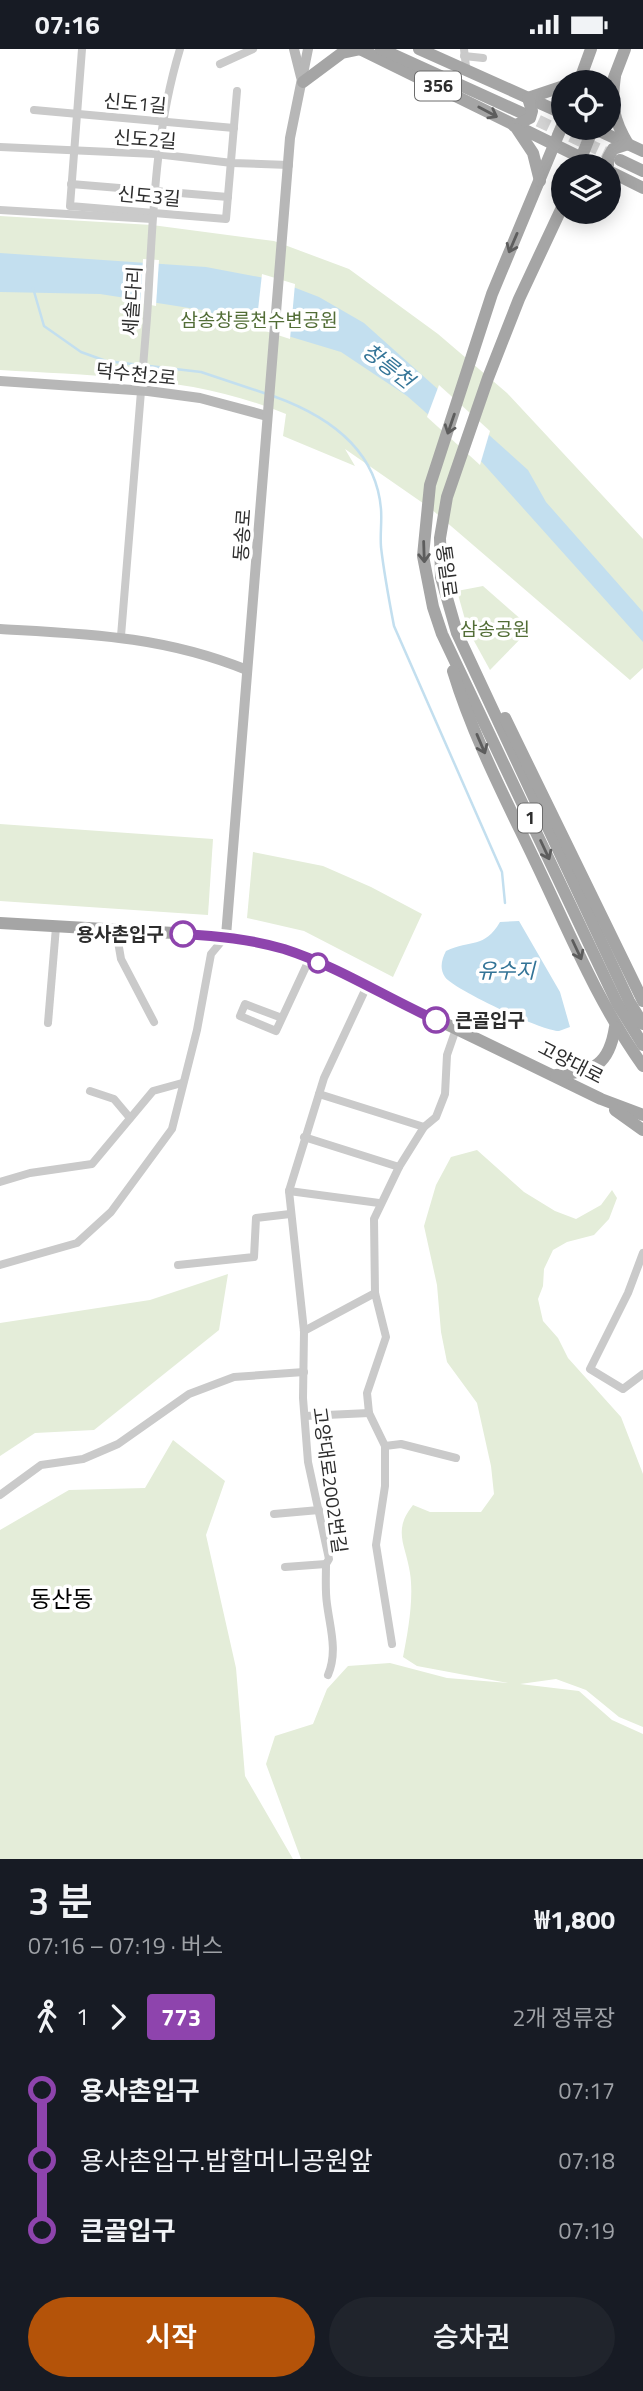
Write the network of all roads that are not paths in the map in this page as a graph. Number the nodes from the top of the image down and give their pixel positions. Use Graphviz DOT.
graph roads {
  1 [pos="82,49"];
  2 [pos="180,49"];
  3 [pos="253,49"];
  4 [pos="294,49"];
  5 [pos="308,49"];
  6 [pos="360,49"];
  7 [pos="381,49"];
  8 [pos="419,49"];
  9 [pos="591,49"];
  10 [pos="625,49"];
  11 [pos="465,57"];
  12 [pos="483,58"];
  13 [pos="220,64"];
  14 [pos="586,65"];
  15 [pos="581,70"];
  16 [pos="584,70"];
  17 [pos="617,70"];
  18 [pos="303,82"];
  19 [pos="551,90"];
  20 [pos="237,91"];
  21 [pos="528,98"];
  22 [pos="551,108"];
  23 [pos="34,110"];
  24 [pos="522,113"];
  25 [pos="76,114"];
  26 [pos="164,121"];
  27 [pos="514,126"];
  28 [pos="234,128"];
  29 [pos="621,130"];
  30 [pos="556,140"];
  31 [pos="619,140"];
  32 [pos="628,144"];
  33 [pos="643,144"];
  34 [pos="554,145"];
  35 [pos="0,147"];
  36 [pos="643,151"];
  37 [pos="75,152"];
  38 [pos="156,154"];
  39 [pos="568,154"];
  40 [pos="610,154"];
  41 [pos="232,163"];
  42 [pos="289,165"];
  43 [pos="621,167"];
  44 [pos="643,171"];
  45 [pos="623,178"];
  46 [pos="540,181"];
  47 [pos="71,184"];
  48 [pos="643,188"];
  49 [pos="154,190"];
  50 [pos="228,197"];
  51 [pos="0,209"];
  52 [pos="152,215"];
  53 [pos="555,224"];
  54 [pos="0,381"];
  55 [pos="141,390"];
  56 [pos="267,416"];
  57 [pos="0,629"];
  58 [pos="442,633"];
  59 [pos="457,633"];
  60 [pos="121,636"];
  61 [pos="247,670"];
  62 [pos="0,923"];
  63 [pos="56,927"];
  64 [pos="116,930"];
  65 [pos="226,936"];
  66 [pos="309,960"];
  67 [pos="367,986"];
  68 [pos="643,1001"];
  69 [pos="623,1002"];
  70 [pos="282,1018"];
  71 [pos="154,1022"];
  72 [pos="48,1023"];
  73 [pos="643,1024"];
  74 [pos="615,1027"];
  75 [pos="456,1029"];
  76 [pos="643,1045"];
  77 [pos="643,1066"];
  78 [pos="556,1075"];
  79 [pos="182,1083"];
  80 [pos="90,1091"];
  81 [pos="319,1094"];
  82 [pos="601,1099"];
  83 [pos="643,1115"];
  84 [pos="130,1118"];
  85 [pos="424,1128"];
  86 [pos="643,1130"];
  87 [pos="304,1137"];
  88 [pos="399,1167"];
  89 [pos="0,1182"];
  90 [pos="289,1191"];
  91 [pos="379,1203"];
  92 [pos="290,1214"];
  93 [pos="643,1253"];
  94 [pos="0,1265"];
  95 [pos="178,1265"];
  96 [pos="375,1293"];
  97 [pos="304,1331"];
  98 [pos="304,1372"];
  99 [pos="643,1374"];
  100 [pos="369,1413"];
  101 [pos="305,1416"];
  102 [pos="385,1446"];
  103 [pos="456,1458"];
  104 [pos="0,1495"];
  105 [pos="318,1510"];
  106 [pos="274,1514"];
  107 [pos="326,1564"];
  108 [pos="285,1567"];
  109 [pos="392,1644"];
  110 [pos="328,1675"];
  1 -- 25 [label="street"];
  2 -- 26 [label="street, 세솔다리"];
  3 -- 13 [label="street"];
  4 -- 18 [label="main road"];
  5 -- 18 [label="main road"];
  6 -- 18 [label="main road"];
  6 -- 27 [label="main road, 356, one-way"];
  7 -- 24 [label="main road"];
  8 -- 11 [label="main road, 356"];
  9 -- 14 [label="main road"];
  10 -- 17 [label="main road"];
  11 -- 12 [label="street"];
  11 -- 21 [label="main road, 356"];
  14 -- 15 [label="main road"];
  14 -- 16 [label="main road"];
  18 -- 42 [label="main road"];
  19 -- 21 [label="main road"];
  20 -- 28 [label="street"];
  21 -- 22 [label="main road, 356"];
  21 -- 27 [label="main road"];
  23 -- 25 [label="street, 신도1길"];
  25 -- 26 [label="street, 신도1길"];
  25 -- 37 [label="street"];
  26 -- 28 [label="street, 신도1길"];
  26 -- 38 [label="street, 세솔다리"];
  27 -- 34 [label="main road, 356"];
  27 -- 46 [label="main road"];
  28 -- 41 [label="street"];
  29 -- 32 [label="main road"];
  30 -- 34 [label="main road, 통일로 / 1"];
  31 -- 32 [label="main road"];
  32 -- 33 [label="street"];
  32 -- 36 [label="main road"];
  32 -- 40 [label="main road"];
  34 -- 39 [label="main road, 356"];
  34 -- 46 [label="main road, 통일로 / 1"];
  35 -- 37 [label="street, 신도2길"];
  37 -- 38 [label="street, 신도2길"];
  37 -- 47 [label="street"];
  38 -- 41 [label="street, 신도2길"];
  38 -- 49 [label="street, 세솔다리"];
  41 -- 42 [label="street, 신도2길"];
  41 -- 50 [label="street"];
  42 -- 56 [label="main road, 동송로"];
  43 -- 44 [label="main road"];
  45 -- 48 [label="main road"];
  46 -- 58 [label="main road, 통일로 / 1, one-way"];
  47 -- 49 [label="street"];
  47 -- 52 [label="street, 신도3길"];
  49 -- 50 [label="street"];
  49 -- 52 [label="street, 세솔다리"];
  50 -- 52 [label="street, 신도3길"];
  51 -- 52 [label="street, 신도3길"];
  52 -- 55 [label="street, 세솔다리"];
  53 -- 59 [label="main road, 통일로 / 1"];
  54 -- 55 [label="main road, 덕수천2로"];
  55 -- 56 [label="main road, 덕수천2로"];
  55 -- 60 [label="street, 세솔다리"];
  56 -- 61 [label="main road, 동송로"];
  57 -- 60 [label="main road"];
  58 -- 69 [label="main road, 통일로 / 1, one-way"];
  58 -- 74 [label="main road, one-way"];
  59 -- 68 [label="main road"];
  59 -- 69 [label="main road, 통일로 / 1"];
  60 -- 61 [label="main road"];
  61 -- 65 [label="main road, 동송로"];
  62 -- 63 [label="main road, 고양대로"];
  63 -- 64 [label="main road, 고양대로"];
  63 -- 72 [label="street"];
  64 -- 65 [label="main road, 고양대로"];
  64 -- 71 [label="street"];
  65 -- 66 [label="main road, 고양대로"];
  65 -- 79 [label="street"];
  66 -- 67 [label="main road, 고양대로"];
  66 -- 70 [label="street"];
  67 -- 75 [label="main road, 고양대로"];
  67 -- 81 [label="street, 고양대로2002번길"];
  69 -- 73 [label="main road, 통일로 / 1"];
  69 -- 76 [label="main road, 통일로 / 1"];
  70 -- 70 [label="street"];
  74 -- 77 [label="main road"];
  74 -- 78 [label="main road"];
  75 -- 78 [label="main road, 고양대로"];
  75 -- 85 [label="street"];
  78 -- 82 [label="main road, 고양대로"];
  79 -- 84 [label="street"];
  79 -- 94 [label="street"];
  80 -- 84 [label="street"];
  81 -- 85 [label="street"];
  81 -- 87 [label="street, 고양대로2002번길"];
  82 -- 83 [label="main road, 고양대로"];
  82 -- 86 [label="main road"];
  84 -- 89 [label="street"];
  85 -- 88 [label="street"];
  87 -- 88 [label="street"];
  87 -- 90 [label="street, 고양대로2002번길"];
  88 -- 91 [label="street"];
  90 -- 91 [label="street"];
  90 -- 92 [label="street, 고양대로2002번길"];
  91 -- 96 [label="street"];
  92 -- 95 [label="street"];
  92 -- 97 [label="street, 고양대로2002번길"];
  93 -- 99 [label="street"];
  96 -- 97 [label="street"];
  96 -- 100 [label="street"];
  97 -- 98 [label="street, 고양대로2002번길"];
  98 -- 101 [label="street, 고양대로2002번길"];
  98 -- 104 [label="street"];
  100 -- 101 [label="street"];
  100 -- 102 [label="street, 고양대로2002번길"];
  101 -- 105 [label="street, 고양대로2002번길"];
  102 -- 103 [label="street"];
  102 -- 109 [label="street, 고양대로2002번길"];
  105 -- 106 [label="street"];
  105 -- 107 [label="street, 고양대로2002번길"];
  107 -- 108 [label="street"];
  107 -- 110 [label="street, 고양대로2002번길"];
}
